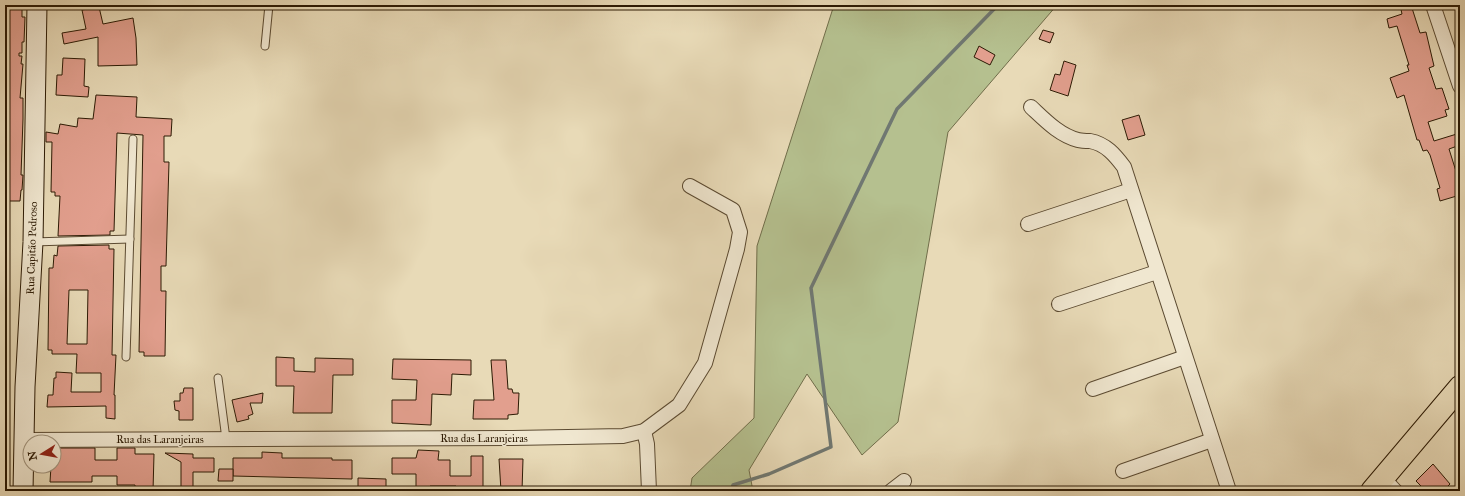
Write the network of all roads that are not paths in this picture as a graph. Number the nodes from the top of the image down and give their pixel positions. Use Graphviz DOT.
graph roads {
  1 [pos="37,5"];
  2 [pos="268,5"];
  3 [pos="1433,5"];
  4 [pos="265,46"];
  5 [pos="1460,86"];
  6 [pos="1031,107"];
  7 [pos="133,139"];
  8 [pos="690,186"];
  9 [pos="1131,190"];
  10 [pos="1028,224"];
  11 [pos="130,240"];
  12 [pos="33,242"];
  13 [pos="1158,272"];
  14 [pos="1059,304"];
  15 [pos="126,357"];
  16 [pos="1185,357"];
  17 [pos="218,378"];
  18 [pos="1460,387"];
  19 [pos="1093,389"];
  20 [pos="644,431"];
  21 [pos="23,434"];
  22 [pos="226,439"];
  23 [pos="62,440"];
  24 [pos="1212,440"];
  25 [pos="1123,471"];
  26 [pos="23,474"];
  27 [pos="904,481"];
  28 [pos="1386,486"];
  29 [pos="23,491"];
  30 [pos="649,491"];
  31 [pos="890,491"];
  32 [pos="1229,491"];
  1 -- 12 [label="street, Rua Capitão Pedroso"];
  2 -- 4 [label="lane"];
  3 -- 5 [label="street"];
  6 -- 9 [label="street"];
  7 -- 11 [label="lane"];
  8 -- 20 [label="street, Rua das Laranjeiras"];
  9 -- 10 [label="street"];
  9 -- 13 [label="street"];
  11 -- 12 [label="lane"];
  11 -- 15 [label="lane"];
  12 -- 21 [label="street, Rua Capitão Pedroso"];
  13 -- 14 [label="street"];
  13 -- 16 [label="street"];
  16 -- 19 [label="street"];
  16 -- 24 [label="street"];
  17 -- 22 [label="lane"];
  18 -- 28 [label="main road"];
  20 -- 22 [label="street, Rua das Laranjeiras"];
  20 -- 30 [label="street"];
  22 -- 23 [label="street, Rua das Laranjeiras"];
  24 -- 25 [label="street"];
  24 -- 32 [label="street"];
  26 -- 29 [label="street, Rua Capitão Pedroso"];
  27 -- 31 [label="street"];
}
